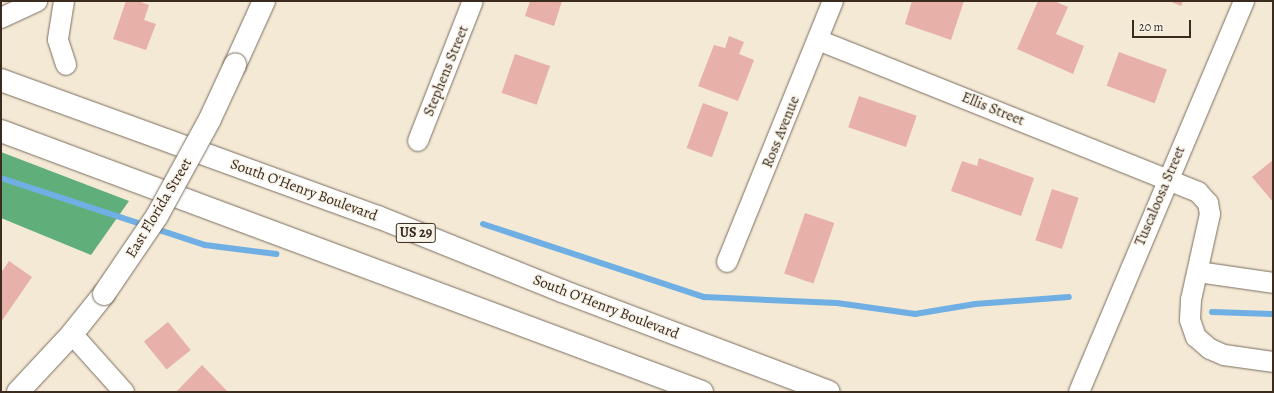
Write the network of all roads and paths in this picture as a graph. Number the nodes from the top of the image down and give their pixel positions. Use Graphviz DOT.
graph roads {
  1 [pos="37,1"];
  2 [pos="64,1"];
  3 [pos="264,1"];
  4 [pos="473,1"];
  5 [pos="833,1"];
  6 [pos="1244,1"];
  7 [pos="1,18"];
  8 [pos="818,40"];
  9 [pos="66,65"];
  10 [pos="1,80"];
  11 [pos="1,131"];
  12 [pos="418,141"];
  13 [pos="1167,178"];
  14 [pos="727,262"];
  15 [pos="1198,272"];
  16 [pos="1273,283"];
  17 [pos="72,334"];
  18 [pos="1273,362"];
  19 [pos="18,392"];
  20 [pos="124,392"];
  21 [pos="702,392"];
  22 [pos="828,392"];
  23 [pos="1079,392"];
  1 -- 7 [label="street"];
  2 -- 9 [label="street"];
  3 -- 17 [label="main road, East Florida Street, bridge"];
  4 -- 12 [label="street, Stephens Street"];
  5 -- 8 [label="street, Ross Avenue"];
  6 -- 13 [label="street, Tuscaloosa Street"];
  8 -- 13 [label="street, Ellis Street"];
  8 -- 14 [label="street, Ross Avenue"];
  10 -- 22 [label="main road, South O'Henry Boulevard / US 29"];
  11 -- 21 [label="main road"];
  13 -- 15 [label="street, Ellis Street"];
  13 -- 23 [label="street, Tuscaloosa Street"];
  15 -- 16 [label="street"];
  15 -- 18 [label="street, Ellis Street"];
  17 -- 19 [label="main road, East Florida Street"];
  17 -- 20 [label="street"];
}
